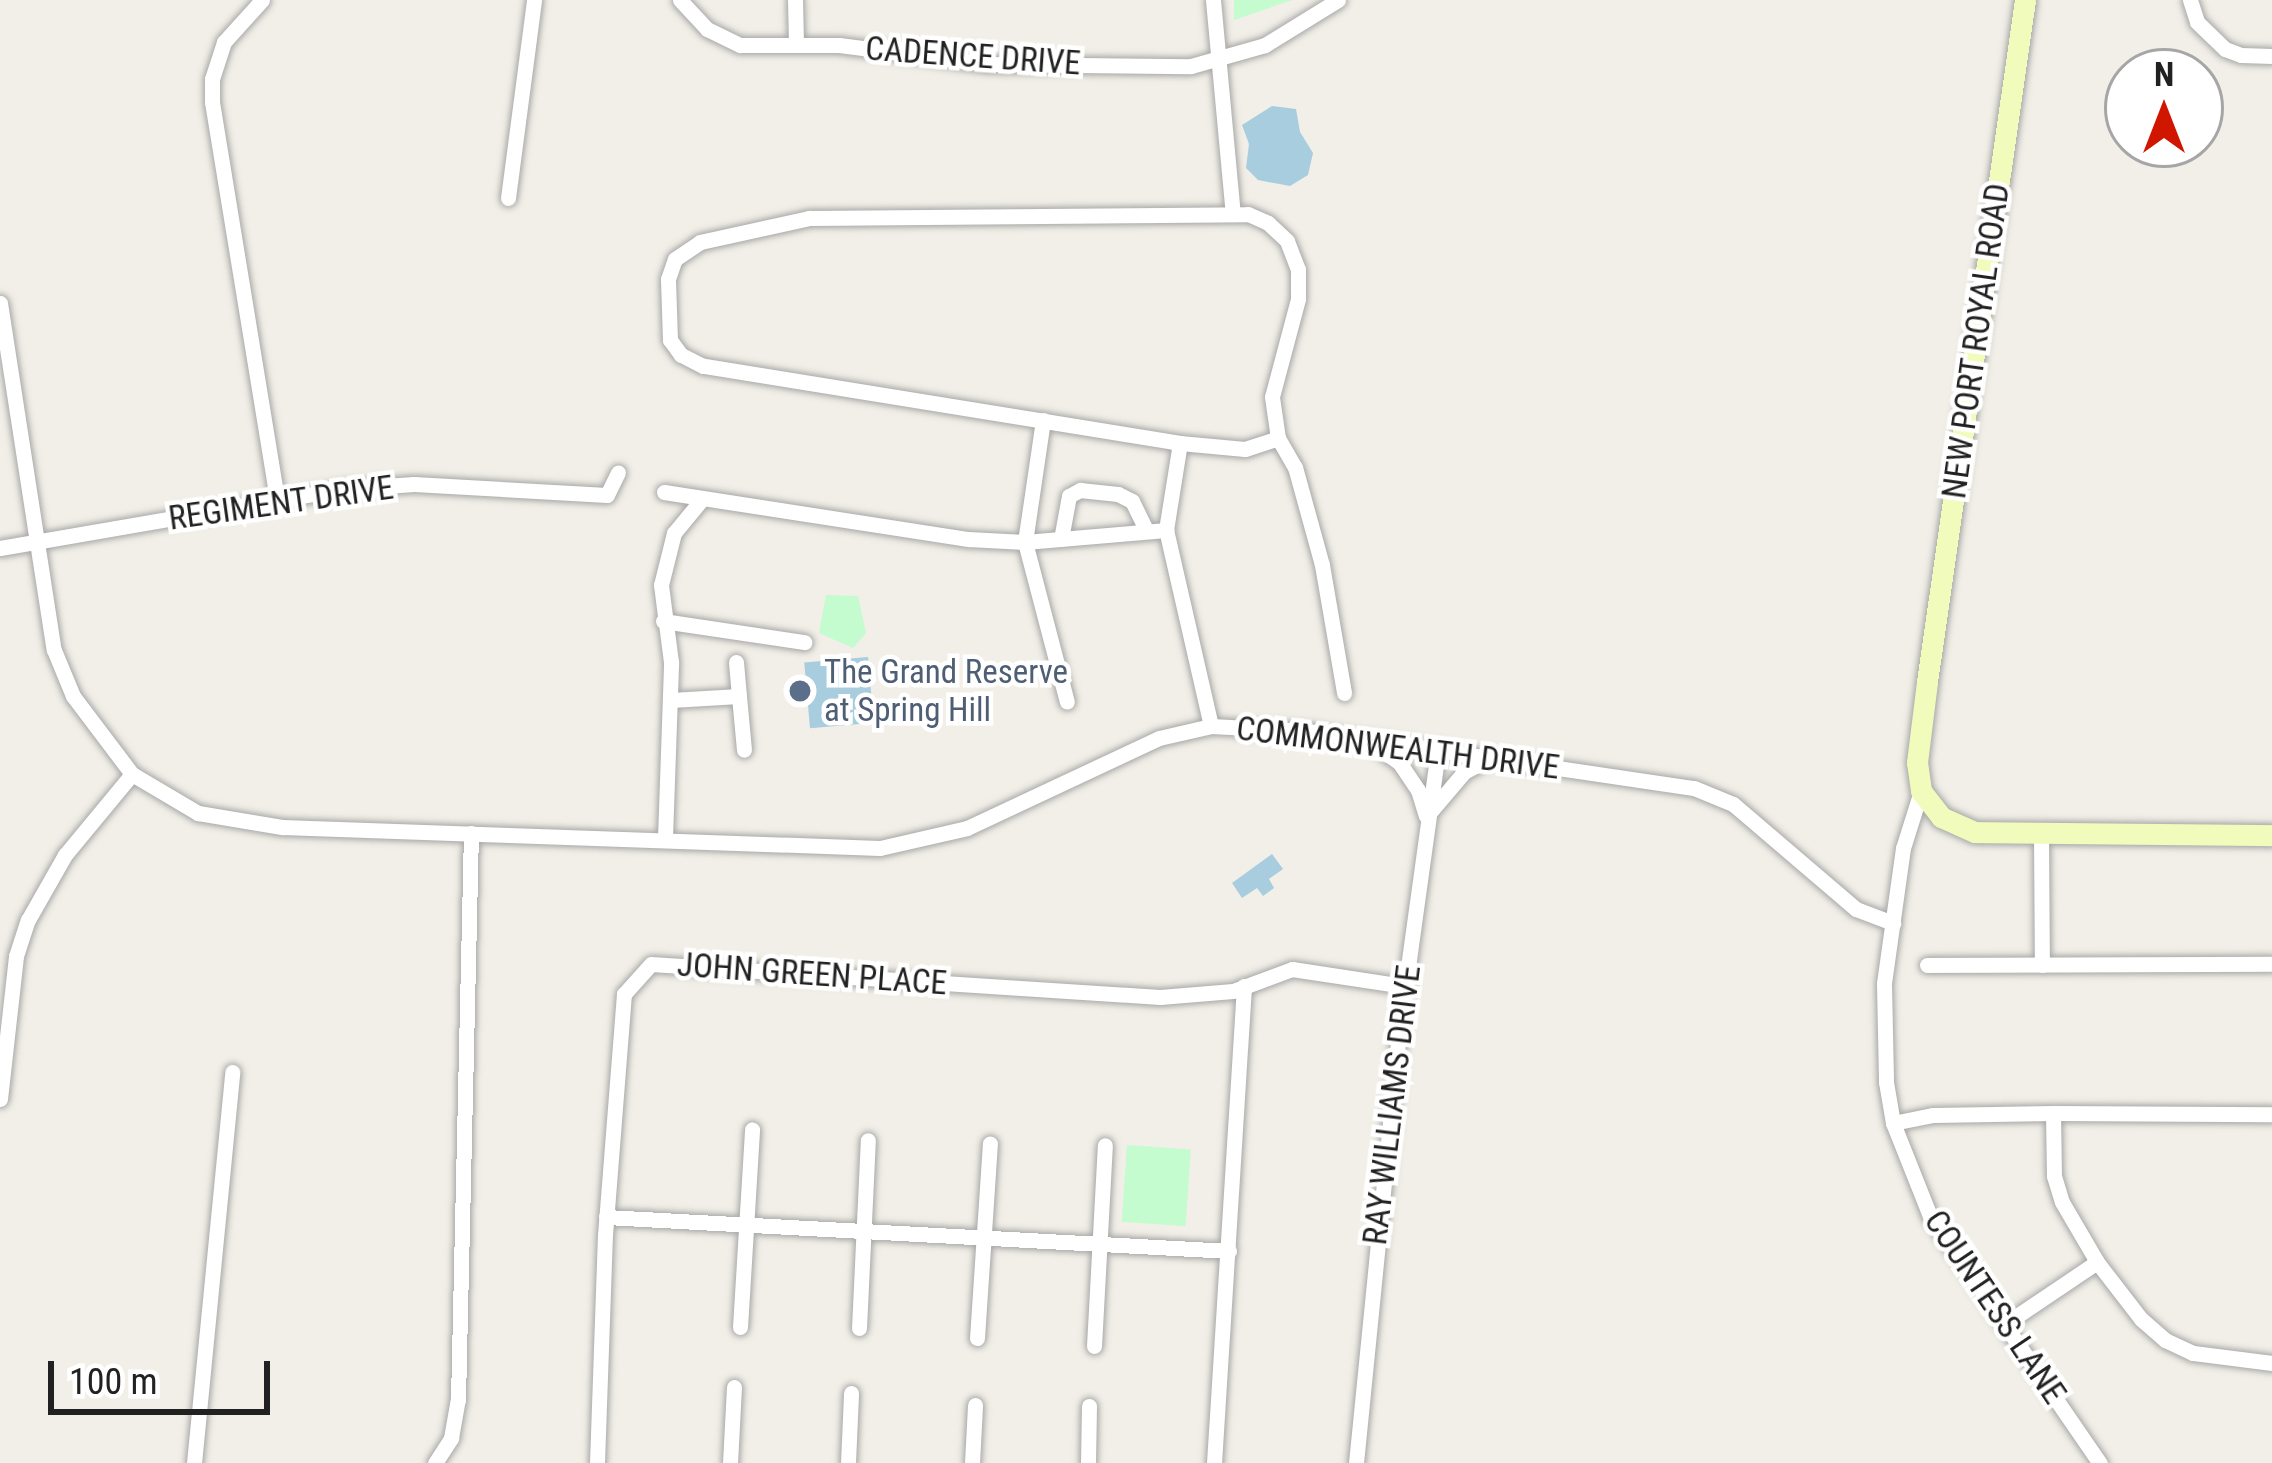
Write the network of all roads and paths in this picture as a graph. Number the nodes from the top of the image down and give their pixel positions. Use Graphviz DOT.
graph roads {
  1 [pos="262,0"];
  2 [pos="534,0"];
  3 [pos="680,0"];
  4 [pos="795,0"];
  5 [pos="1213,0"];
  6 [pos="1338,0"];
  7 [pos="2025,0"];
  8 [pos="2190,0"];
  9 [pos="796,44"];
  10 [pos="2272,56"];
  11 [pos="1218,61"];
  12 [pos="508,198"];
  13 [pos="1233,214"];
  14 [pos="0,303"];
  15 [pos="1043,420"];
  16 [pos="1278,438"];
  17 [pos="1180,443"];
  18 [pos="618,472"];
  19 [pos="664,492"];
  20 [pos="704,498"];
  21 [pos="277,500"];
  22 [pos="1145,528"];
  23 [pos="1166,530"];
  24 [pos="1061,539"];
  25 [pos="1025,542"];
  26 [pos="37,543"];
  27 [pos="2,548"];
  28 [pos="663,621"];
  29 [pos="804,642"];
  30 [pos="736,662"];
  31 [pos="1344,693"];
  32 [pos="739,696"];
  33 [pos="671,700"];
  34 [pos="1067,702"];
  35 [pos="1211,726"];
  36 [pos="1367,739"];
  37 [pos="1438,748"];
  38 [pos="744,750"];
  39 [pos="1492,757"];
  40 [pos="131,774"];
  41 [pos="1921,791"];
  42 [pos="1427,819"];
  43 [pos="471,833"];
  44 [pos="2042,835"];
  45 [pos="2272,835"];
  46 [pos="665,838"];
  47 [pos="1893,922"];
  48 [pos="2272,964"];
  49 [pos="1927,965"];
  50 [pos="2042,965"];
  51 [pos="1244,986"];
  52 [pos="1405,986"];
  53 [pos="232,1072"];
  54 [pos="0,1099"];
  55 [pos="2053,1113"];
  56 [pos="2272,1114"];
  57 [pos="1893,1123"];
  58 [pos="752,1129"];
  59 [pos="868,1140"];
  60 [pos="990,1143"];
  61 [pos="1105,1145"];
  62 [pos="606,1217"];
  63 [pos="746,1227"];
  64 [pos="863,1231"];
  65 [pos="984,1237"];
  66 [pos="1100,1244"];
  67 [pos="1229,1251"];
  68 [pos="2097,1262"];
  69 [pos="2005,1324"];
  70 [pos="740,1328"];
  71 [pos="859,1328"];
  72 [pos="977,1338"];
  73 [pos="1094,1346"];
  74 [pos="2272,1363"];
  75 [pos="734,1387"];
  76 [pos="851,1393"];
  77 [pos="975,1406"];
  78 [pos="1089,1406"];
  79 [pos="194,1463"];
  80 [pos="435,1463"];
  81 [pos="597,1463"];
  82 [pos="730,1463"];
  83 [pos="848,1463"];
  84 [pos="972,1463"];
  85 [pos="1088,1463"];
  86 [pos="1214,1463"];
  87 [pos="1356,1463"];
  88 [pos="2100,1463"];
  1 -- 21 [label="street"];
  2 -- 12 [label="street"];
  3 -- 9 [label="street, CADENCE DRIVE"];
  4 -- 9 [label="street"];
  5 -- 11 [label="street"];
  6 -- 11 [label="street, CADENCE DRIVE"];
  7 -- 41 [label="main road, NEW PORT ROYAL ROAD"];
  8 -- 10 [label="street"];
  9 -- 11 [label="street, CADENCE DRIVE"];
  11 -- 13 [label="street"];
  13 -- 15 [label="street"];
  13 -- 16 [label="street"];
  14 -- 26 [label="street"];
  15 -- 17 [label="street"];
  15 -- 25 [label="street"];
  16 -- 17 [label="street"];
  16 -- 31 [label="street"];
  17 -- 23 [label="street"];
  18 -- 21 [label="street, REGIMENT DRIVE"];
  19 -- 20 [label="street"];
  20 -- 25 [label="street"];
  20 -- 28 [label="street"];
  21 -- 26 [label="street, REGIMENT DRIVE"];
  22 -- 23 [label="street"];
  22 -- 24 [label="street"];
  22 -- 24 [label="street"];
  23 -- 35 [label="street"];
  24 -- 25 [label="street"];
  25 -- 34 [label="street"];
  26 -- 27 [label="street, REGIMENT DRIVE"];
  26 -- 40 [label="street"];
  28 -- 29 [label="street"];
  28 -- 33 [label="street"];
  30 -- 32 [label="street"];
  32 -- 33 [label="street"];
  32 -- 38 [label="street"];
  33 -- 46 [label="street"];
  35 -- 36 [label="street, COMMONWEALTH DRIVE"];
  35 -- 46 [label="street, COMMONWEALTH DRIVE"];
  36 -- 37 [label="street, COMMONWEALTH DRIVE"];
  36 -- 42 [label="street"];
  37 -- 39 [label="street, COMMONWEALTH DRIVE"];
  37 -- 42 [label="street, RAY WILLIAMS DRIVE"];
  39 -- 42 [label="street"];
  39 -- 47 [label="street, COMMONWEALTH DRIVE"];
  40 -- 43 [label="street, COMMONWEALTH DRIVE"];
  40 -- 54 [label="street"];
  41 -- 44 [label="main road"];
  41 -- 47 [label="street, COUNTESS LANE"];
  42 -- 52 [label="street, RAY WILLIAMS DRIVE"];
  43 -- 46 [label="street, COMMONWEALTH DRIVE"];
  43 -- 80 [label="street"];
  44 -- 45 [label="main road"];
  44 -- 50 [label="street"];
  47 -- 57 [label="street, COUNTESS LANE"];
  48 -- 50 [label="street"];
  49 -- 50 [label="street"];
  51 -- 52 [label="street, JOHN GREEN PLACE"];
  51 -- 62 [label="street, JOHN GREEN PLACE"];
  51 -- 67 [label="street"];
  52 -- 87 [label="street, RAY WILLIAMS DRIVE"];
  53 -- 79 [label="street"];
  55 -- 56 [label="street"];
  55 -- 57 [label="street"];
  55 -- 68 [label="street"];
  57 -- 69 [label="street, COUNTESS LANE"];
  58 -- 63 [label="street"];
  59 -- 64 [label="street"];
  60 -- 65 [label="street"];
  61 -- 66 [label="street"];
  62 -- 63 [label="street"];
  62 -- 81 [label="street, JOHN GREEN PLACE"];
  63 -- 64 [label="street"];
  63 -- 70 [label="street"];
  64 -- 65 [label="street"];
  64 -- 71 [label="street"];
  65 -- 66 [label="street"];
  65 -- 72 [label="street"];
  66 -- 67 [label="street"];
  66 -- 73 [label="street"];
  67 -- 86 [label="street"];
  68 -- 69 [label="street"];
  68 -- 74 [label="street"];
  69 -- 88 [label="street, COUNTESS LANE"];
  75 -- 82 [label="street"];
  76 -- 83 [label="street"];
  77 -- 84 [label="street"];
  78 -- 85 [label="street"];
}
